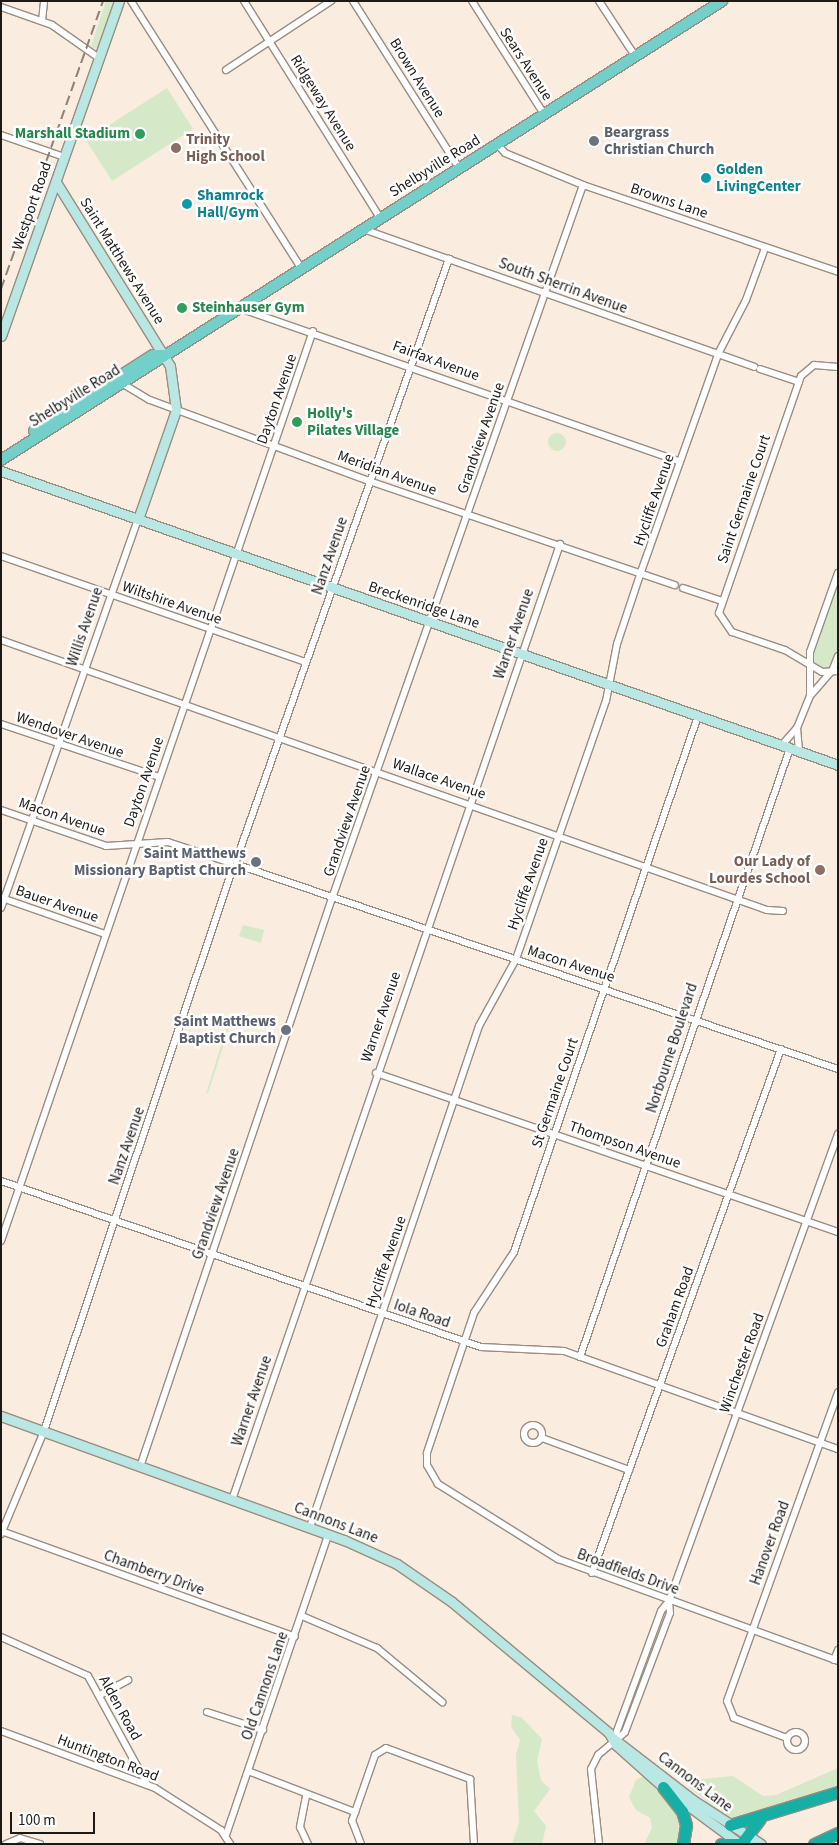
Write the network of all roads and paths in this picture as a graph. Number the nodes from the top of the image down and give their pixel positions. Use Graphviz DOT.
graph roads {
  1 [pos="44,1"];
  2 [pos="119,1"];
  3 [pos="131,1"];
  4 [pos="244,1"];
  5 [pos="331,1"];
  6 [pos="353,1"];
  7 [pos="472,1"];
  8 [pos="599,1"];
  9 [pos="722,1"];
  10 [pos="1,7"];
  11 [pos="42,21"];
  12 [pos="269,40"];
  13 [pos="635,56"];
  14 [pos="99,58"];
  15 [pos="226,70"];
  16 [pos="544,114"];
  17 [pos="1,135"];
  18 [pos="497,144"];
  19 [pos="64,157"];
  20 [pos="459,168"];
  21 [pos="56,182"];
  22 [pos="583,185"];
  23 [pos="380,218"];
  24 [pos="363,229"];
  25 [pos="765,248"];
  26 [pos="448,259"];
  27 [pos="301,268"];
  28 [pos="838,272"];
  29 [pos="545,292"];
  30 [pos="238,308"];
  31 [pos="313,331"];
  32 [pos="1,336"];
  33 [pos="718,354"];
  34 [pos="163,355"];
  35 [pos="410,366"];
  36 [pos="838,367"];
  37 [pos="799,382"];
  38 [pos="123,384"];
  39 [pos="507,402"];
  40 [pos="176,410"];
  41 [pos="274,444"];
  42 [pos="1,452"];
  43 [pos="1,460"];
  44 [pos="680,462"];
  45 [pos="1,471"];
  46 [pos="369,481"];
  47 [pos="467,514"];
  48 [pos="138,519"];
  49 [pos="560,544"];
  50 [pos="236,554"];
  51 [pos="1,556"];
  52 [pos="641,572"];
  53 [pos="838,573"];
  54 [pos="675,585"];
  55 [pos="332,587"];
  56 [pos="683,588"];
  57 [pos="111,595"];
  58 [pos="722,601"];
  59 [pos="429,621"];
  60 [pos="209,628"];
  61 [pos="1,640"];
  62 [pos="521,653"];
  63 [pos="838,656"];
  64 [pos="306,662"];
  65 [pos="808,664"];
  66 [pos="85,669"];
  67 [pos="835,671"];
  68 [pos="609,684"];
  69 [pos="810,696"];
  70 [pos="184,703"];
  71 [pos="698,716"];
  72 [pos="1,724"];
  73 [pos="797,728"];
  74 [pos="280,737"];
  75 [pos="58,744"];
  76 [pos="790,748"];
  77 [pos="838,765"];
  78 [pos="378,771"];
  79 [pos="159,777"];
  80 [pos="469,802"];
  81 [pos="1,810"];
  82 [pos="32,821"];
  83 [pos="559,834"];
  84 [pos="135,846"];
  85 [pos="235,864"];
  86 [pos="648,864"];
  87 [pos="334,896"];
  88 [pos="737,898"];
  89 [pos="3,899"];
  90 [pos="1,908"];
  91 [pos="783,911"];
  92 [pos="425,928"];
  93 [pos="105,934"];
  94 [pos="516,959"];
  95 [pos="604,988"];
  96 [pos="695,1019"];
  97 [pos="781,1049"];
  98 [pos="838,1069"];
  99 [pos="376,1073"];
  100 [pos="453,1100"];
  101 [pos="554,1133"];
  102 [pos="838,1134"];
  103 [pos="647,1165"];
  104 [pos="1,1182"];
  105 [pos="20,1188"];
  106 [pos="728,1194"];
  107 [pos="806,1221"];
  108 [pos="115,1222"];
  109 [pos="838,1232"];
  110 [pos="1,1241"];
  111 [pos="212,1255"];
  112 [pos="303,1286"];
  113 [pos="382,1313"];
  114 [pos="464,1341"];
  115 [pos="580,1357"];
  116 [pos="660,1385"];
  117 [pos="838,1392"];
  118 [pos="737,1413"];
  119 [pos="1,1416"];
  120 [pos="44,1432"];
  121 [pos="542,1438"];
  122 [pos="819,1443"];
  123 [pos="838,1449"];
  124 [pos="140,1467"];
  125 [pos="629,1470"];
  126 [pos="429,1471"];
  127 [pos="232,1500"];
  128 [pos="310,1527"];
  129 [pos="3,1533"];
  130 [pos="328,1534"];
  131 [pos="592,1573"];
  132 [pos="670,1601"];
  133 [pos="302,1616"];
  134 [pos="752,1631"];
  135 [pos="1,1637"];
  136 [pos="295,1637"];
  137 [pos="838,1650"];
  138 [pos="646,1653"];
  139 [pos="654,1655"];
  140 [pos="836,1661"];
  141 [pos="128,1680"];
  142 [pos="632,1691"];
  143 [pos="640,1694"];
  144 [pos="100,1695"];
  145 [pos="442,1702"];
  146 [pos="207,1712"];
  147 [pos="263,1730"];
  148 [pos="1,1731"];
  149 [pos="787,1738"];
  150 [pos="614,1739"];
  151 [pos="248,1771"];
  152 [pos="147,1784"];
  153 [pos="664,1784"];
  154 [pos="838,1792"];
  155 [pos="306,1796"];
  156 [pos="355,1812"];
  157 [pos="760,1819"];
  158 [pos="730,1825"];
  159 [pos="838,1833"];
  160 [pos="226,1836"];
  161 [pos="742,1842"];
  162 [pos="6,1844"];
  163 [pos="40,1844"];
  164 [pos="224,1844"];
  165 [pos="230,1844"];
  166 [pos="308,1844"];
  167 [pos="361,1844"];
  168 [pos="474,1844"];
  169 [pos="599,1844"];
  170 [pos="683,1844"];
  171 [pos="721,1844"];
  172 [pos="762,1844"];
  173 [pos="814,1844"];
  1 -- 11 [label="street"];
  2 -- 14 [label="main road, Westport Road"];
  3 -- 27 [label="street"];
  4 -- 12 [label="street, Ridgeway Avenue"];
  5 -- 12 [label="street"];
  6 -- 20 [label="street, Brown Avenue"];
  7 -- 16 [label="street, Sears Avenue"];
  8 -- 13 [label="street"];
  9 -- 13 [label="main road, Shelbyville Road"];
  10 -- 11 [label="street"];
  11 -- 14 [label="street"];
  12 -- 15 [label="street"];
  12 -- 23 [label="street, Ridgeway Avenue"];
  13 -- 16 [label="main road, Shelbyville Road"];
  14 -- 19 [label="main road, Westport Road"];
  16 -- 18 [label="main road, Shelbyville Road"];
  17 -- 19 [label="street"];
  18 -- 20 [label="main road, Shelbyville Road"];
  18 -- 22 [label="street, Browns Lane"];
  19 -- 21 [label="main road, Westport Road"];
  20 -- 23 [label="main road, Shelbyville Road"];
  21 -- 32 [label="main road, Westport Road"];
  21 -- 34 [label="main road, Saint Matthews Avenue"];
  22 -- 25 [label="street, Browns Lane"];
  22 -- 29 [label="street, Grandview Avenue"];
  23 -- 24 [label="main road, Shelbyville Road"];
  24 -- 26 [label="street, South Sherrin Avenue"];
  24 -- 27 [label="main road, Shelbyville Road"];
  25 -- 28 [label="street, Browns Lane"];
  25 -- 33 [label="street, Hycliffe Avenue"];
  26 -- 29 [label="street, South Sherrin Avenue"];
  26 -- 35 [label="street, Nanz Avenue"];
  27 -- 30 [label="main road, Shelbyville Road"];
  29 -- 33 [label="street, South Sherrin Avenue"];
  29 -- 39 [label="street, Grandview Avenue"];
  30 -- 31 [label="street, Fairfax Avenue"];
  30 -- 34 [label="main road, Shelbyville Road"];
  31 -- 35 [label="street, Fairfax Avenue"];
  31 -- 41 [label="street, Dayton Avenue"];
  33 -- 37 [label="street, South Sherrin Avenue"];
  33 -- 44 [label="street, Hycliffe Avenue"];
  34 -- 38 [label="main road, Shelbyville Road"];
  34 -- 40 [label="main road, Willis Avenue"];
  34 -- 42 [label="main road, Shelbyville Road"];
  35 -- 39 [label="street, Fairfax Avenue"];
  35 -- 46 [label="street, Nanz Avenue"];
  36 -- 37 [label="street"];
  37 -- 58 [label="street, Saint Germaine Court"];
  38 -- 40 [label="street, Meridian Avenue"];
  38 -- 43 [label="main road, Shelbyville Road"];
  39 -- 44 [label="street, Fairfax Avenue"];
  39 -- 47 [label="street, Grandview Avenue"];
  40 -- 41 [label="street, Meridian Avenue"];
  40 -- 48 [label="main road, Willis Avenue"];
  41 -- 46 [label="street, Meridian Avenue"];
  41 -- 50 [label="street, Dayton Avenue"];
  44 -- 52 [label="street, Hycliffe Avenue"];
  45 -- 48 [label="main road, Breckenridge Lane"];
  46 -- 47 [label="street, Meridian Avenue"];
  46 -- 55 [label="street, Nanz Avenue"];
  47 -- 49 [label="street, Meridian Avenue"];
  47 -- 59 [label="street, Grandview Avenue"];
  48 -- 50 [label="main road, Breckenridge Lane"];
  48 -- 57 [label="street, Willis Avenue"];
  49 -- 52 [label="street, Meridian Avenue"];
  49 -- 62 [label="street, Warner Avenue"];
  50 -- 55 [label="main road, Breckenridge Lane"];
  50 -- 60 [label="street, Dayton Avenue"];
  51 -- 57 [label="street, Wiltshire Avenue"];
  52 -- 54 [label="street, Meridian Avenue"];
  52 -- 68 [label="street, Hycliffe Avenue"];
  53 -- 65 [label="street, Norbourne Boulevard"];
  55 -- 59 [label="main road, Breckenridge Lane"];
  55 -- 64 [label="street, Nanz Avenue"];
  56 -- 58 [label="street"];
  57 -- 60 [label="street, Wiltshire Avenue"];
  57 -- 66 [label="street, Willis Avenue"];
  58 -- 65 [label="street, Saint Germaine Court"];
  59 -- 62 [label="main road, Breckenridge Lane"];
  59 -- 78 [label="street, Grandview Avenue"];
  60 -- 64 [label="street, Wiltshire Avenue"];
  60 -- 70 [label="street, Dayton Avenue"];
  61 -- 66 [label="street, Wallace Avenue"];
  62 -- 68 [label="main road, Breckenridge Lane"];
  62 -- 80 [label="street, Warner Avenue"];
  63 -- 67 [label="street, Norbourne Boulevard"];
  64 -- 74 [label="street, Nanz Avenue"];
  65 -- 67 [label="street"];
  65 -- 69 [label="street, Norbourne Boulevard"];
  66 -- 70 [label="street, Wallace Avenue"];
  66 -- 75 [label="street, Willis Avenue"];
  67 -- 69 [label="street, Norbourne Boulevard"];
  68 -- 71 [label="main road, Breckenridge Lane"];
  68 -- 83 [label="street, Hycliffe Avenue"];
  69 -- 73 [label="street, Norbourne Boulevard"];
  70 -- 74 [label="street, Wallace Avenue"];
  70 -- 79 [label="street, Dayton Avenue"];
  71 -- 76 [label="main road, Breckenridge Lane"];
  71 -- 86 [label="street, St Germaine Court"];
  72 -- 75 [label="street, Wendover Avenue"];
  73 -- 76 [label="street, Norbourne Boulevard"];
  73 -- 76 [label="street, Norbourne Boulevard"];
  74 -- 78 [label="street, Wallace Avenue"];
  74 -- 85 [label="street, Nanz Avenue"];
  75 -- 79 [label="street, Wendover Avenue"];
  75 -- 82 [label="street, Willis Avenue"];
  76 -- 77 [label="main road, Breckenridge Lane"];
  76 -- 88 [label="street, Norbourne Boulevard"];
  78 -- 80 [label="street, Wallace Avenue"];
  78 -- 87 [label="street, Grandview Avenue"];
  79 -- 84 [label="street, Dayton Avenue"];
  80 -- 83 [label="street, Wallace Avenue"];
  80 -- 92 [label="street, Warner Avenue"];
  81 -- 82 [label="street, Macon Avenue"];
  82 -- 84 [label="street, Macon Avenue"];
  82 -- 89 [label="street, Willis Avenue"];
  83 -- 86 [label="street, Wallace Avenue"];
  83 -- 94 [label="street, Hycliffe Avenue"];
  84 -- 85 [label="street, Macon Avenue"];
  84 -- 93 [label="street, Dayton Avenue"];
  85 -- 87 [label="street, Macon Avenue"];
  85 -- 108 [label="street, Nanz Avenue"];
  86 -- 88 [label="street, Wallace Avenue"];
  86 -- 95 [label="street, St Germaine Court"];
  87 -- 92 [label="street, Macon Avenue"];
  87 -- 111 [label="street, Grandview Avenue"];
  88 -- 91 [label="street, Wallace Avenue"];
  88 -- 96 [label="street, Norbourne Boulevard"];
  89 -- 90 [label="street, Willis Avenue"];
  89 -- 93 [label="street, Bauer Avenue"];
  92 -- 94 [label="street, Macon Avenue"];
  92 -- 99 [label="street, Warner Avenue"];
  93 -- 105 [label="street, Dayton Avenue"];
  94 -- 95 [label="street, Macon Avenue"];
  94 -- 100 [label="street, Hycliffe Avenue"];
  95 -- 96 [label="street, Macon Avenue"];
  95 -- 101 [label="street, St Germaine Court"];
  96 -- 97 [label="street, Macon Avenue"];
  96 -- 103 [label="street, Norbourne Boulevard"];
  97 -- 98 [label="street, Macon Avenue"];
  97 -- 106 [label="street, Graham Road"];
  99 -- 100 [label="street, Thompson Avenue"];
  99 -- 112 [label="street, Warner Avenue"];
  100 -- 101 [label="street, Thompson Avenue"];
  100 -- 113 [label="street, Hycliffe Avenue"];
  101 -- 103 [label="street, Thompson Avenue"];
  101 -- 114 [label="street, St Germaine Court"];
  102 -- 107 [label="street, Winchester Road"];
  103 -- 106 [label="street, Thompson Avenue"];
  103 -- 115 [label="street, Norbourne Boulevard"];
  104 -- 105 [label="street, Iola Road"];
  105 -- 108 [label="street, Iola Road"];
  105 -- 110 [label="street, Dayton Avenue"];
  106 -- 107 [label="street, Thompson Avenue"];
  106 -- 116 [label="street, Graham Road"];
  107 -- 109 [label="street, Thompson Avenue"];
  107 -- 118 [label="street, Winchester Road"];
  108 -- 111 [label="street, Iola Road"];
  108 -- 120 [label="street, Nanz Avenue"];
  111 -- 112 [label="street, Iola Road"];
  111 -- 124 [label="street, Grandview Avenue"];
  112 -- 113 [label="street, Iola Road"];
  112 -- 127 [label="street, Warner Avenue"];
  113 -- 114 [label="street, Iola Road"];
  113 -- 128 [label="street, Hycliffe Avenue"];
  114 -- 115 [label="street, Iola Road"];
  114 -- 126 [label="street, St Germaine Court"];
  115 -- 116 [label="street, Iola Road"];
  116 -- 118 [label="street, Iola Road"];
  116 -- 125 [label="street, Graham Road"];
  117 -- 122 [label="street, Hanover Road"];
  118 -- 122 [label="street, Iola Road"];
  118 -- 132 [label="street, Winchester Road"];
  119 -- 120 [label="main road, Cannons Lane"];
  120 -- 124 [label="main road, Cannons Lane"];
  120 -- 129 [label="street, Nanz Avenue"];
  121 -- 125 [label="street"];
  122 -- 123 [label="street, Iola Road"];
  122 -- 134 [label="street, Hanover Road"];
  124 -- 127 [label="main road, Cannons Lane"];
  125 -- 131 [label="street, Graham Road"];
  126 -- 131 [label="street, Broadfields Drive"];
  127 -- 128 [label="main road, Cannons Lane"];
  128 -- 130 [label="main road, Cannons Lane"];
  129 -- 136 [label="street, Chamberry Drive"];
  130 -- 133 [label="street, Old Cannons Lane"];
  130 -- 150 [label="main road, Cannons Lane"];
  131 -- 132 [label="street, Broadfields Drive"];
  132 -- 134 [label="street, Broadfields Drive"];
  132 -- 138 [label="street, Winchester Road"];
  132 -- 139 [label="street, Winchester Road"];
  133 -- 136 [label="street, Old Cannons Lane"];
  133 -- 145 [label="street"];
  134 -- 140 [label="street, Broadfields Drive"];
  134 -- 149 [label="street, Hanover Road"];
  135 -- 144 [label="street, Alden Road"];
  136 -- 147 [label="street, Old Cannons Lane"];
  137 -- 140 [label="street"];
  138 -- 139 [label="street"];
  138 -- 142 [label="street, Winchester Road"];
  139 -- 143 [label="street, Winchester Road"];
  141 -- 144 [label="street"];
  142 -- 143 [label="street"];
  142 -- 150 [label="street, Winchester Road"];
  143 -- 150 [label="street, Winchester Road"];
  144 -- 152 [label="street, Alden Road"];
  146 -- 147 [label="street"];
  147 -- 151 [label="street, Old Cannons Lane"];
  148 -- 152 [label="street, Huntington Road"];
  150 -- 153 [label="main road, Cannons Lane"];
  150 -- 169 [label="street, Winchester Road"];
  151 -- 155 [label="street"];
  151 -- 160 [label="street, Old Cannons Lane"];
  152 -- 160 [label="street, Huntington Road"];
  153 -- 158 [label="main road, Cannons Lane"];
  153 -- 161 [label="main road, Cannons Lane"];
  153 -- 170 [label="highway"];
  154 -- 157 [label="highway"];
  155 -- 156 [label="street"];
  155 -- 166 [label="street"];
  156 -- 167 [label="street"];
  156 -- 168 [label="street"];
  157 -- 158 [label="highway"];
  157 -- 161 [label="highway"];
  158 -- 161 [label="main road, Cannons Lane"];
  159 -- 173 [label="highway"];
  160 -- 164 [label="street, Old Cannons Lane"];
  160 -- 165 [label="street"];
  161 -- 171 [label="highway"];
  161 -- 172 [label="main road, Cannons Lane"];
  162 -- 163 [label="street"];
}
